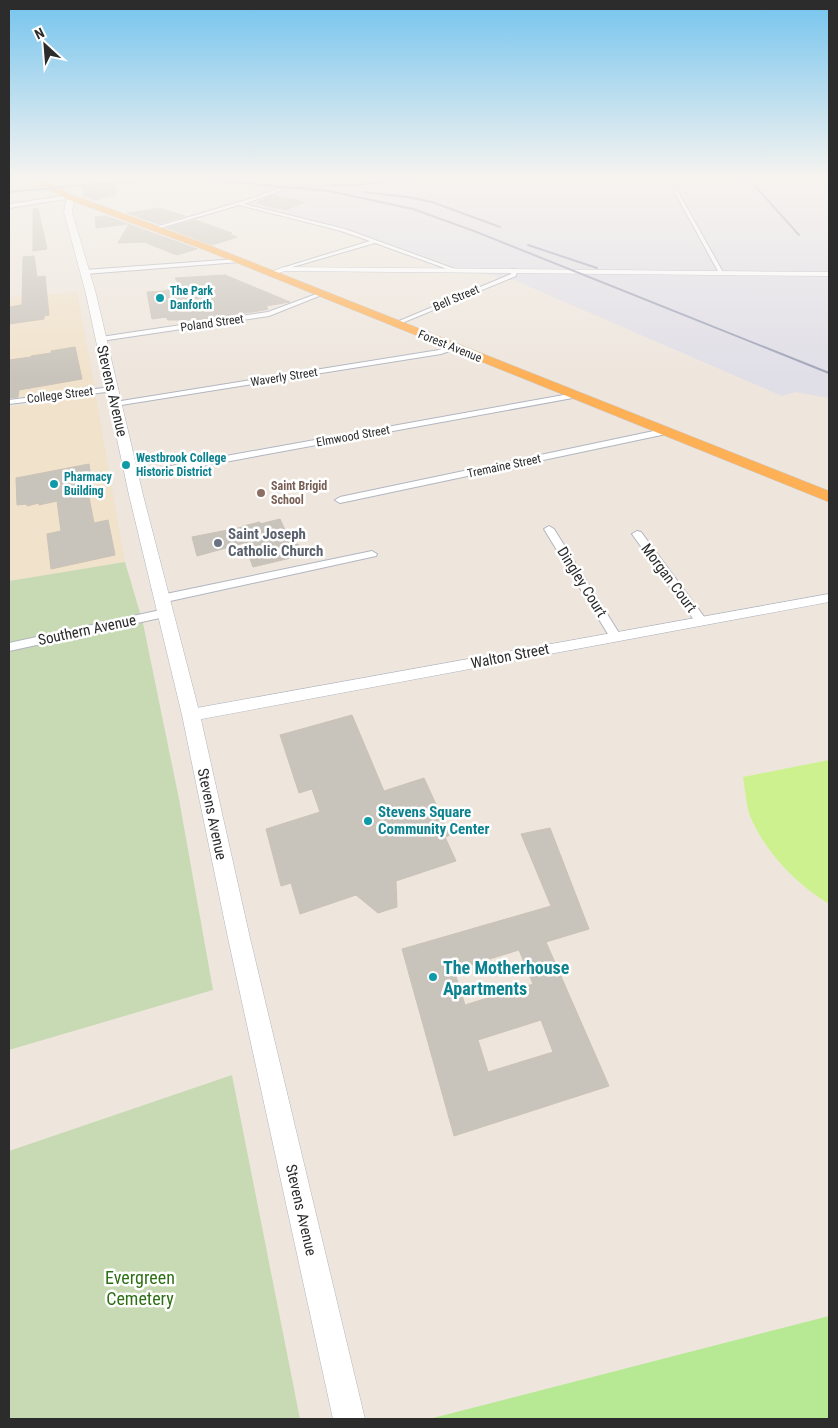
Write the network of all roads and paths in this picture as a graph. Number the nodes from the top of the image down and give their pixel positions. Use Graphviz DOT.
graph roads {
  1 [pos="77,244"];
  2 [pos="194,244"];
  3 [pos="369,244"];
  4 [pos="379,244"];
  5 [pos="705,244"];
  6 [pos="238,261"];
  7 [pos="284,270"];
  8 [pos="455,270"];
  9 [pos="514,270"];
  10 [pos="85,272"];
  11 [pos="722,273"];
  12 [pos="269,274"];
  13 [pos="829,274"];
  14 [pos="321,294"];
  15 [pos="395,324"];
  16 [pos="100,339"];
  17 [pos="452,347"];
  18 [pos="575,395"];
  19 [pos="113,397"];
  20 [pos="9,402"];
  21 [pos="668,431"];
  22 [pos="132,476"];
  23 [pos="829,496"];
  24 [pos="340,500"];
  25 [pos="549,529"];
  26 [pos="637,534"];
  27 [pos="372,554"];
  28 [pos="829,598"];
  29 [pos="163,606"];
  30 [pos="701,621"];
  31 [pos="615,636"];
  32 [pos="9,647"];
  33 [pos="191,715"];
  34 [pos="350,1419"];
  1 -- 10 [label="main road, Stevens Avenue"];
  2 -- 6 [label="highway, Forest Avenue"];
  3 -- 7 [label="street"];
  4 -- 8 [label="street, Bell Street"];
  5 -- 11 [label="street"];
  6 -- 10 [label="street"];
  6 -- 12 [label="highway, Forest Avenue"];
  7 -- 8 [label="street"];
  7 -- 12 [label="street"];
  8 -- 9 [label="street"];
  9 -- 11 [label="street"];
  9 -- 15 [label="street, Bell Street"];
  10 -- 16 [label="main road, Stevens Avenue"];
  11 -- 13 [label="street"];
  12 -- 14 [label="highway, Forest Avenue"];
  14 -- 15 [label="highway, Forest Avenue"];
  14 -- 16 [label="street, Poland Street"];
  15 -- 17 [label="highway, Forest Avenue"];
  16 -- 19 [label="main road, Stevens Avenue"];
  17 -- 18 [label="highway, Forest Avenue"];
  17 -- 19 [label="street, Waverly Street"];
  18 -- 21 [label="highway, Forest Avenue"];
  18 -- 22 [label="street, Elmwood Street"];
  19 -- 20 [label="street, College Street"];
  19 -- 22 [label="main road, Stevens Avenue"];
  21 -- 23 [label="highway, Forest Avenue"];
  21 -- 24 [label="street, Tremaine Street"];
  22 -- 29 [label="main road, Stevens Avenue"];
  25 -- 31 [label="street, Dingley Court"];
  26 -- 30 [label="street, Morgan Court"];
  27 -- 29 [label="street, Southern Avenue"];
  28 -- 30 [label="street, Walton Street"];
  29 -- 32 [label="street, Southern Avenue"];
  29 -- 33 [label="main road, Stevens Avenue"];
  30 -- 31 [label="street, Walton Street"];
  31 -- 33 [label="street, Walton Street"];
  33 -- 34 [label="main road, Stevens Avenue"];
}
